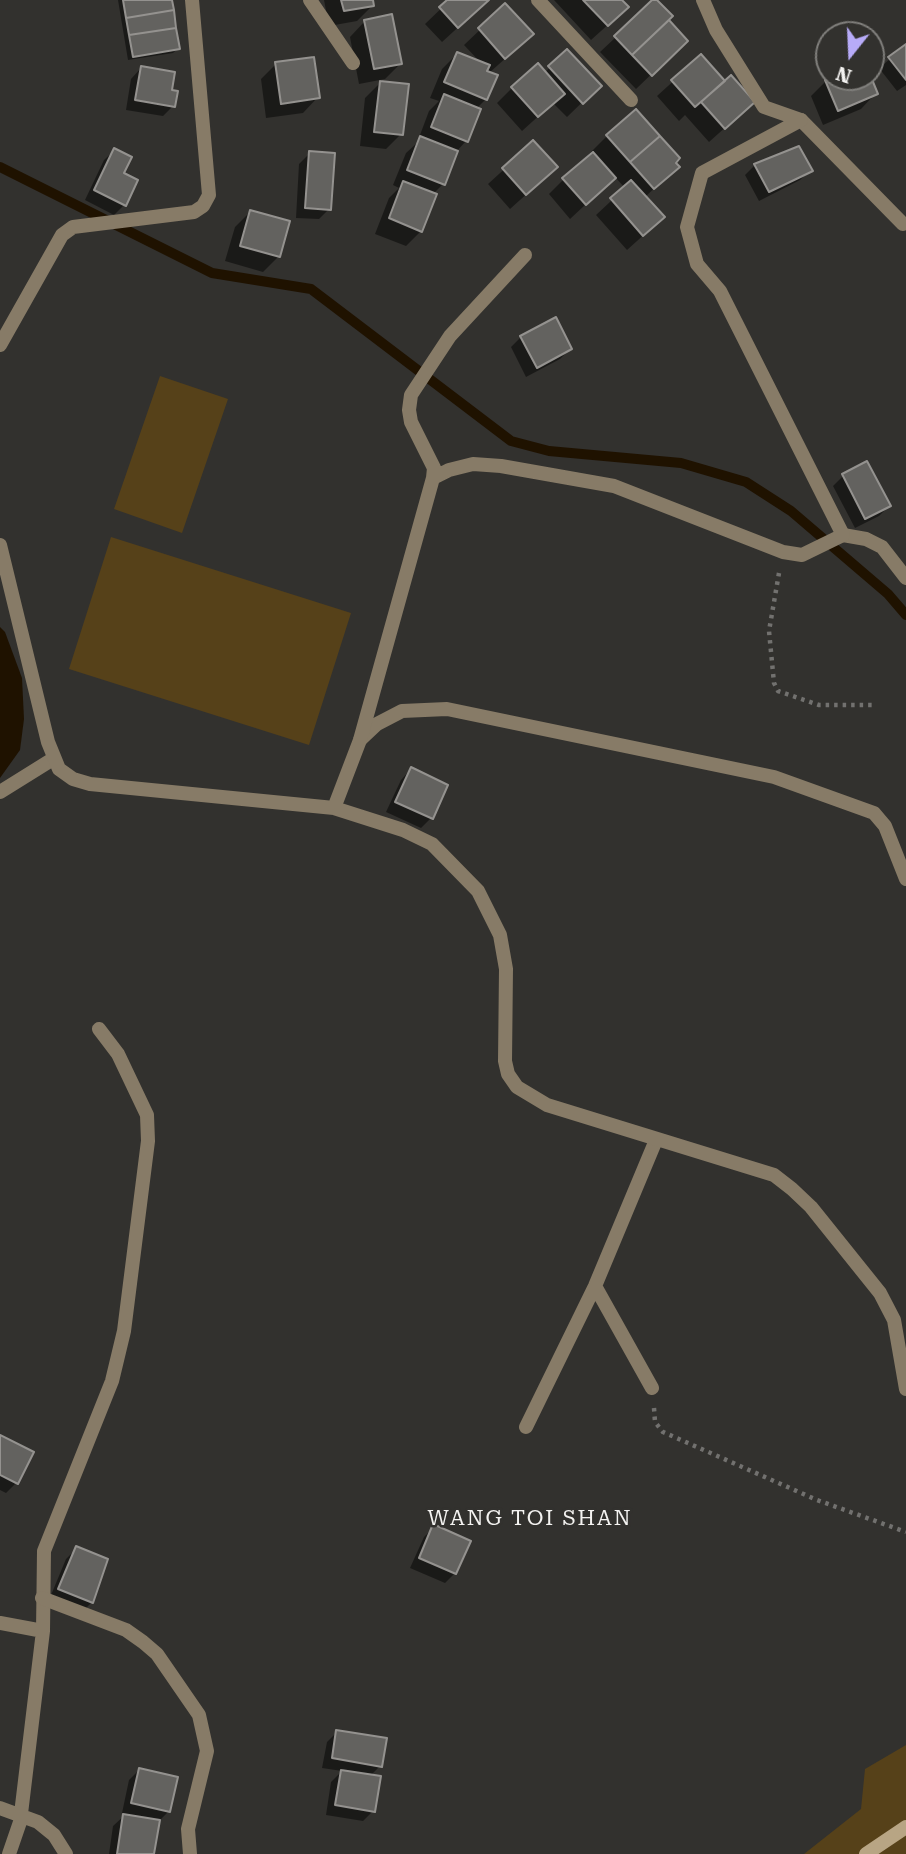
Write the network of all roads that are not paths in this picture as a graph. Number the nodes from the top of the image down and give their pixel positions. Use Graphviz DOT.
graph roads {
  1 [pos="192,0"];
  2 [pos="310,0"];
  3 [pos="538,0"];
  4 [pos="703,0"];
  5 [pos="354,63"];
  6 [pos="631,100"];
  7 [pos="801,120"];
  8 [pos="903,224"];
  9 [pos="525,255"];
  10 [pos="0,345"];
  11 [pos="433,478"];
  12 [pos="844,535"];
  13 [pos="0,544"];
  14 [pos="906,578"];
  15 [pos="7,586"];
  16 [pos="360,740"];
  17 [pos="53,759"];
  18 [pos="0,792"];
  19 [pos="334,808"];
  20 [pos="906,879"];
  21 [pos="99,1028"];
  22 [pos="656,1140"];
  23 [pos="595,1286"];
  24 [pos="652,1388"];
  25 [pos="906,1389"];
  26 [pos="526,1427"];
  27 [pos="42,1598"];
  28 [pos="0,1623"];
  29 [pos="43,1631"];
  30 [pos="0,1808"];
  31 [pos="20,1813"];
  32 [pos="906,1827"];
  33 [pos="9,1854"];
  34 [pos="66,1854"];
  35 [pos="190,1854"];
  36 [pos="866,1854"];
  1 -- 10 [label="street"];
  2 -- 5 [label="street"];
  3 -- 6 [label="street"];
  4 -- 7 [label="street"];
  7 -- 8 [label="street"];
  7 -- 12 [label="street"];
  9 -- 11 [label="street"];
  11 -- 12 [label="street"];
  11 -- 16 [label="street"];
  12 -- 14 [label="street"];
  13 -- 15 [label="street"];
  15 -- 17 [label="street"];
  16 -- 19 [label="street"];
  16 -- 20 [label="street"];
  17 -- 18 [label="street"];
  17 -- 19 [label="street"];
  19 -- 22 [label="street"];
  21 -- 27 [label="street"];
  22 -- 23 [label="street"];
  22 -- 25 [label="street"];
  23 -- 24 [label="street"];
  23 -- 26 [label="street"];
  27 -- 29 [label="street"];
  27 -- 35 [label="street"];
  28 -- 29 [label="street"];
  29 -- 31 [label="street"];
  30 -- 31 [label="street"];
  31 -- 33 [label="street"];
  31 -- 34 [label="street"];
  32 -- 36 [label="main road"];
}
